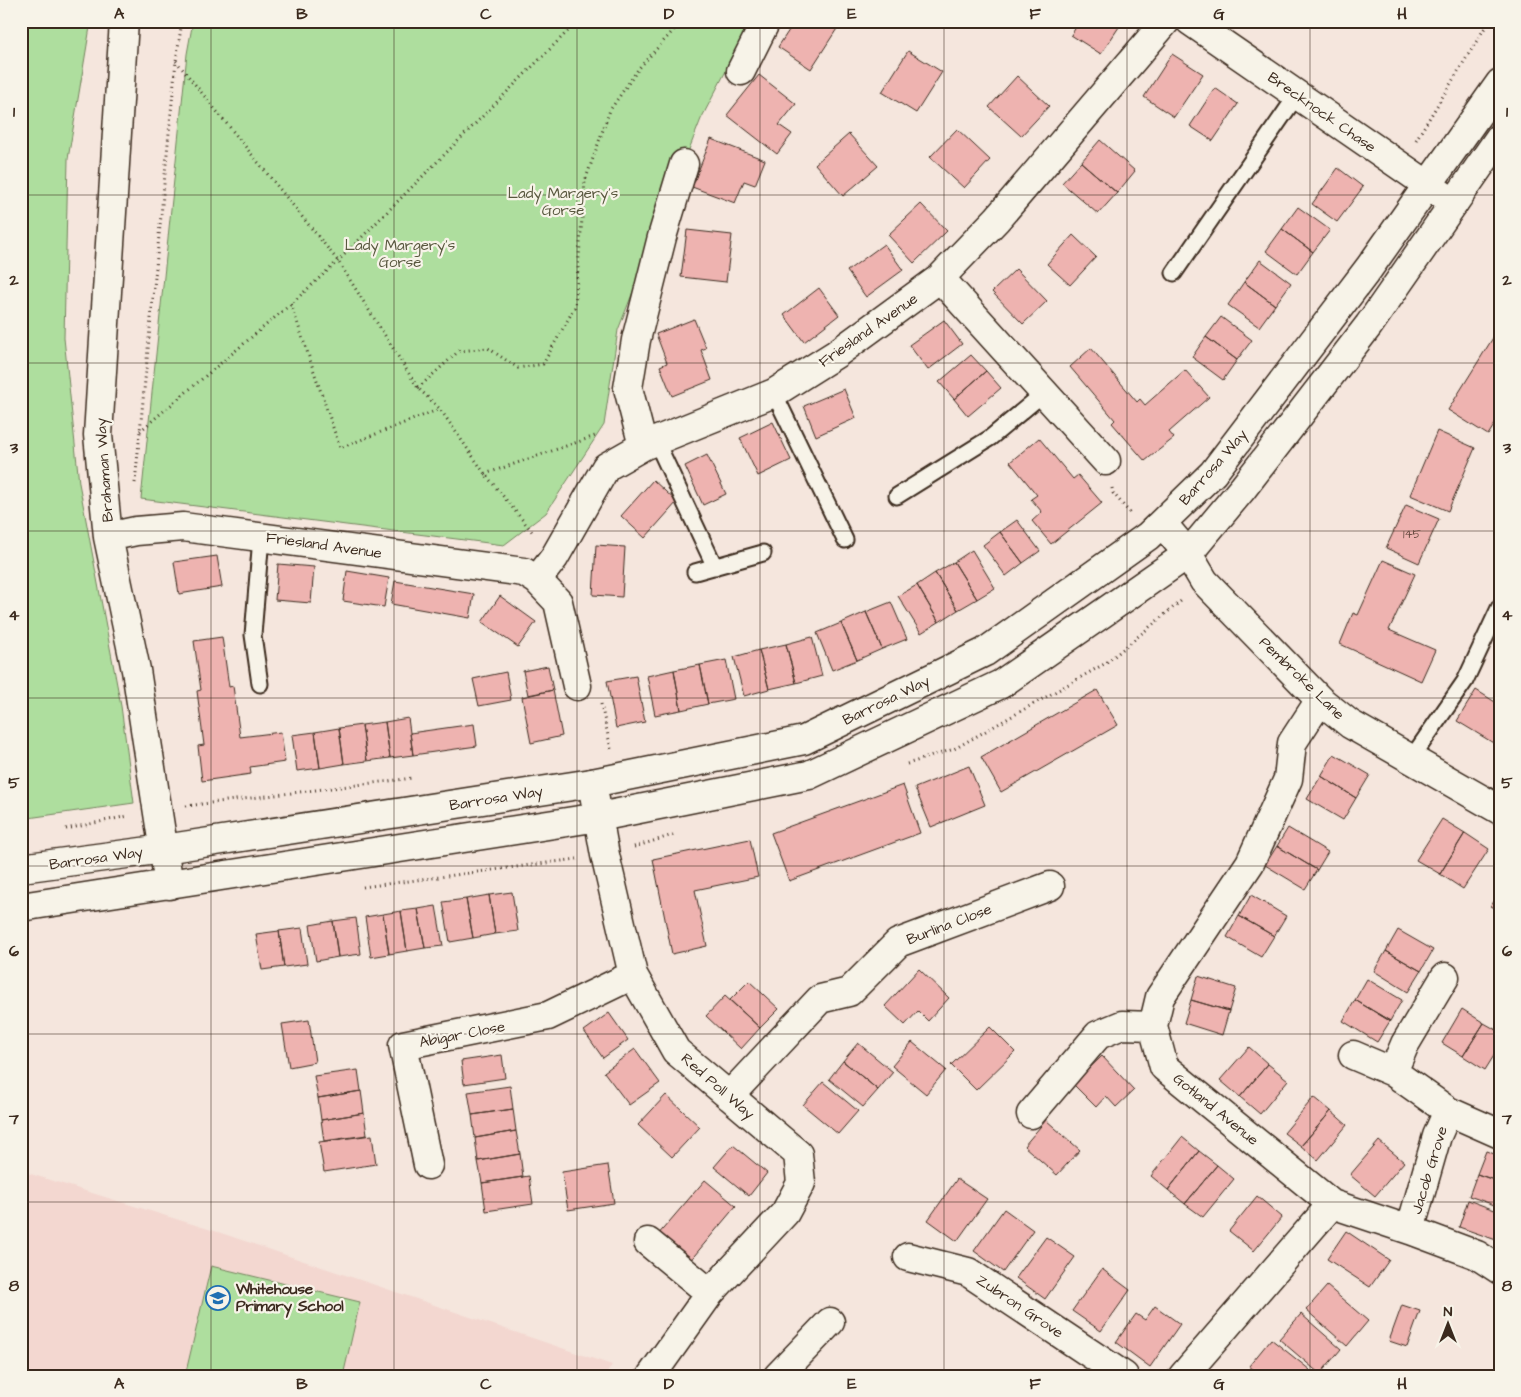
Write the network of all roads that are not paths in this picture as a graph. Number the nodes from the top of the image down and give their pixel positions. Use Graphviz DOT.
graph roads {
  1 [pos="124,21"];
  2 [pos="766,21"];
  3 [pos="1166,21"];
  4 [pos="1190,21"];
  5 [pos="741,71"];
  6 [pos="1500,82"];
  7 [pos="1297,95"];
  8 [pos="1500,137"];
  9 [pos="684,164"];
  10 [pos="1428,186"];
  11 [pos="1454,203"];
  12 [pos="1174,273"];
  13 [pos="940,278"];
  14 [pos="774,393"];
  15 [pos="1044,393"];
  16 [pos="650,443"];
  17 [pos="1106,461"];
  18 [pos="897,496"];
  19 [pos="1163,524"];
  20 [pos="108,536"];
  21 [pos="261,537"];
  22 [pos="845,540"];
  23 [pos="763,553"];
  24 [pos="1188,554"];
  25 [pos="715,567"];
  26 [pos="695,572"];
  27 [pos="537,580"];
  28 [pos="1500,606"];
  29 [pos="260,684"];
  30 [pos="577,686"];
  31 [pos="1320,700"];
  32 [pos="1411,759"];
  33 [pos="592,783"];
  34 [pos="1500,810"];
  35 [pos="599,817"];
  36 [pos="164,849"];
  37 [pos="21,868"];
  38 [pos="169,885"];
  39 [pos="1050,886"];
  40 [pos="21,907"];
  41 [pos="633,975"];
  42 [pos="1445,977"];
  43 [pos="1153,1026"];
  44 [pos="1353,1055"];
  45 [pos="1393,1072"];
  46 [pos="729,1096"];
  47 [pos="1448,1111"];
  48 [pos="1031,1114"];
  49 [pos="1500,1134"];
  50 [pos="428,1165"];
  51 [pos="1332,1204"];
  52 [pos="1410,1230"];
  53 [pos="648,1242"];
  54 [pos="908,1258"];
  55 [pos="1500,1270"];
  56 [pos="710,1293"];
  57 [pos="830,1322"];
  58 [pos="651,1376"];
  59 [pos="778,1376"];
  60 [pos="1124,1376"];
  61 [pos="1183,1376"];
  1 -- 20 [label="street, Brahaman Way"];
  2 -- 5 [label="street"];
  3 -- 13 [label="street, Friesland Avenue"];
  4 -- 7 [label="street, Brecknock Chase"];
  6 -- 10 [label="street, Barrosa Way"];
  7 -- 10 [label="street, Brecknock Chase"];
  7 -- 12 [label="lane"];
  8 -- 11 [label="street"];
  9 -- 16 [label="street"];
  10 -- 11 [label="street, Brecknock Chase"];
  10 -- 19 [label="street, Barrosa Way"];
  11 -- 24 [label="street"];
  13 -- 14 [label="street, Friesland Avenue"];
  13 -- 15 [label="street"];
  14 -- 16 [label="street, Friesland Avenue"];
  14 -- 22 [label="lane"];
  15 -- 17 [label="street"];
  15 -- 18 [label="lane"];
  16 -- 25 [label="lane"];
  16 -- 27 [label="street, Friesland Avenue"];
  19 -- 24 [label="street, Pembroke Lane"];
  19 -- 33 [label="street, Barrosa Way"];
  20 -- 21 [label="street, Friesland Avenue"];
  20 -- 36 [label="street, Brahaman Way"];
  21 -- 27 [label="street, Friesland Avenue"];
  21 -- 29 [label="lane"];
  23 -- 25 [label="lane"];
  24 -- 31 [label="street, Pembroke Lane"];
  24 -- 35 [label="street"];
  25 -- 26 [label="lane"];
  27 -- 30 [label="street, Friesland Avenue"];
  28 -- 32 [label="lane"];
  31 -- 32 [label="street, Pembroke Lane"];
  31 -- 43 [label="street, Gotland Avenue"];
  32 -- 34 [label="street, Pembroke Lane"];
  33 -- 35 [label="street, Red Poll Way"];
  33 -- 36 [label="street, Barrosa Way"];
  35 -- 38 [label="street"];
  35 -- 41 [label="street, Red Poll Way"];
  36 -- 37 [label="street, Barrosa Way"];
  36 -- 38 [label="street, Brahaman Way"];
  38 -- 40 [label="street"];
  39 -- 46 [label="street, Burlina Close"];
  41 -- 46 [label="street, Red Poll Way"];
  41 -- 50 [label="street, Abigar Close"];
  42 -- 45 [label="street"];
  43 -- 48 [label="street"];
  43 -- 51 [label="street, Gotland Avenue"];
  44 -- 45 [label="street, Jacob Grove"];
  45 -- 47 [label="street, Jacob Grove"];
  46 -- 56 [label="street, Red Poll Way"];
  47 -- 49 [label="street, Jacob Grove"];
  47 -- 52 [label="street, Jacob Grove"];
  51 -- 52 [label="street, Gotland Avenue"];
  51 -- 61 [label="street"];
  52 -- 55 [label="street, Gotland Avenue"];
  53 -- 56 [label="street"];
  54 -- 60 [label="street, Zubron Grove"];
  56 -- 58 [label="street, Red Poll Way"];
  57 -- 59 [label="street"];
}
